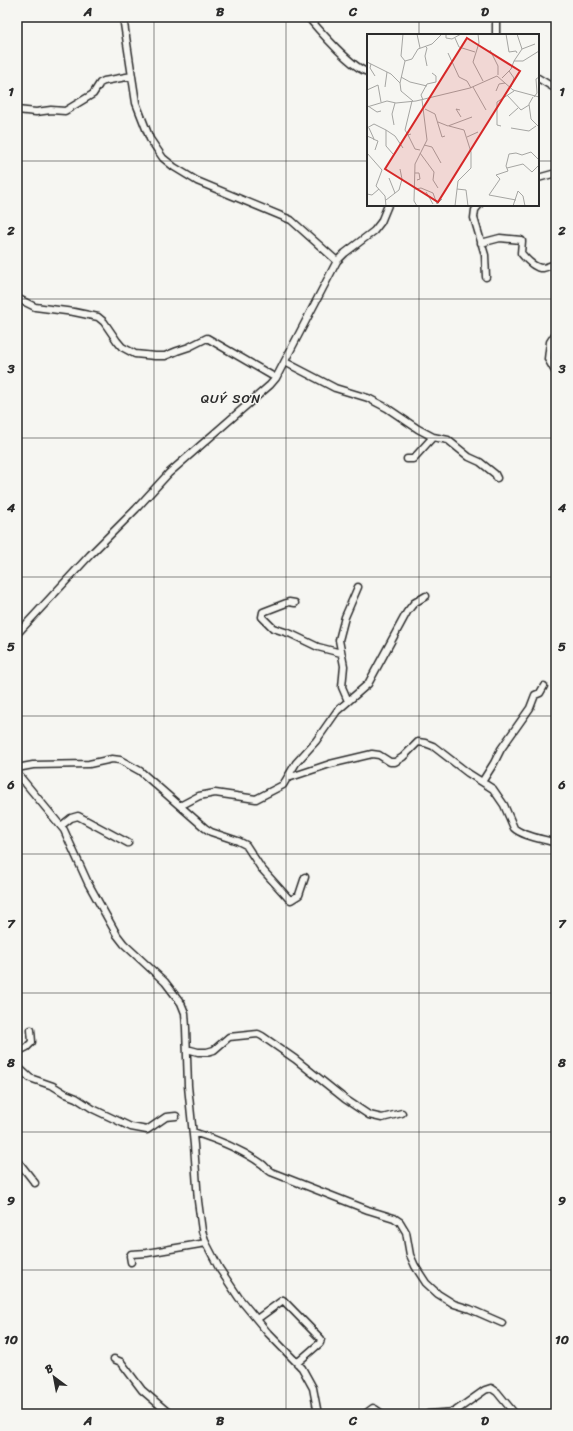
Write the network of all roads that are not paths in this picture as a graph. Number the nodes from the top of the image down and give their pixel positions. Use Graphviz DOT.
graph roads {
  1 [pos="123,17"];
  2 [pos="308,17"];
  3 [pos="496,17"];
  4 [pos="496,34"];
  5 [pos="367,72"];
  6 [pos="132,76"];
  7 [pos="539,79"];
  8 [pos="556,88"];
  9 [pos="17,110"];
  10 [pos="556,174"];
  11 [pos="539,178"];
  12 [pos="388,206"];
  13 [pos="478,206"];
  14 [pos="481,243"];
  15 [pos="337,261"];
  16 [pos="556,265"];
  17 [pos="486,278"];
  18 [pos="17,298"];
  19 [pos="556,333"];
  20 [pos="285,362"];
  21 [pos="556,373"];
  22 [pos="276,378"];
  23 [pos="433,437"];
  24 [pos="407,459"];
  25 [pos="496,478"];
  26 [pos="358,587"];
  27 [pos="426,596"];
  28 [pos="295,603"];
  29 [pos="17,634"];
  30 [pos="341,653"];
  31 [pos="544,686"];
  32 [pos="348,702"];
  33 [pos="17,768"];
  34 [pos="17,773"];
  35 [pos="288,778"];
  36 [pos="482,782"];
  37 [pos="180,806"];
  38 [pos="61,826"];
  39 [pos="128,843"];
  40 [pos="556,843"];
  41 [pos="305,877"];
  42 [pos="31,1030"];
  43 [pos="187,1049"];
  44 [pos="17,1052"];
  45 [pos="17,1066"];
  46 [pos="402,1114"];
  47 [pos="176,1116"];
  48 [pos="193,1132"];
  49 [pos="17,1162"];
  50 [pos="35,1183"];
  51 [pos="206,1243"];
  52 [pos="130,1262"];
  53 [pos="257,1319"];
  54 [pos="502,1323"];
  55 [pos="114,1359"];
  56 [pos="297,1363"];
  57 [pos="437,1413"];
  58 [pos="170,1414"];
  59 [pos="318,1414"];
  60 [pos="365,1414"];
  61 [pos="382,1414"];
  62 [pos="428,1414"];
  63 [pos="515,1414"];
  1 -- 6 [label="street"];
  2 -- 5 [label="street"];
  3 -- 4 [label="street"];
  6 -- 9 [label="street"];
  6 -- 15 [label="street"];
  7 -- 8 [label="street"];
  10 -- 11 [label="street"];
  12 -- 15 [label="street"];
  13 -- 14 [label="street"];
  14 -- 16 [label="street"];
  14 -- 17 [label="street"];
  15 -- 20 [label="street"];
  18 -- 22 [label="street"];
  19 -- 21 [label="street"];
  20 -- 22 [label="street"];
  20 -- 23 [label="street"];
  22 -- 29 [label="street"];
  23 -- 24 [label="street"];
  23 -- 25 [label="street"];
  26 -- 30 [label="street"];
  27 -- 32 [label="street"];
  28 -- 30 [label="street"];
  30 -- 32 [label="street"];
  31 -- 36 [label="street"];
  32 -- 35 [label="street"];
  33 -- 37 [label="street"];
  34 -- 38 [label="street"];
  35 -- 36 [label="street"];
  35 -- 37 [label="street"];
  36 -- 40 [label="street"];
  37 -- 41 [label="street"];
  38 -- 39 [label="street"];
  38 -- 43 [label="street"];
  42 -- 44 [label="street"];
  43 -- 46 [label="street"];
  43 -- 48 [label="street"];
  45 -- 47 [label="street"];
  48 -- 51 [label="street"];
  48 -- 54 [label="street"];
  49 -- 50 [label="street"];
  51 -- 52 [label="street"];
  51 -- 53 [label="street"];
  53 -- 56 [label="street"];
  53 -- 56 [label="street"];
  55 -- 58 [label="street"];
  56 -- 59 [label="street"];
  57 -- 62 [label="street"];
  57 -- 63 [label="street"];
  60 -- 61 [label="street"];
}
